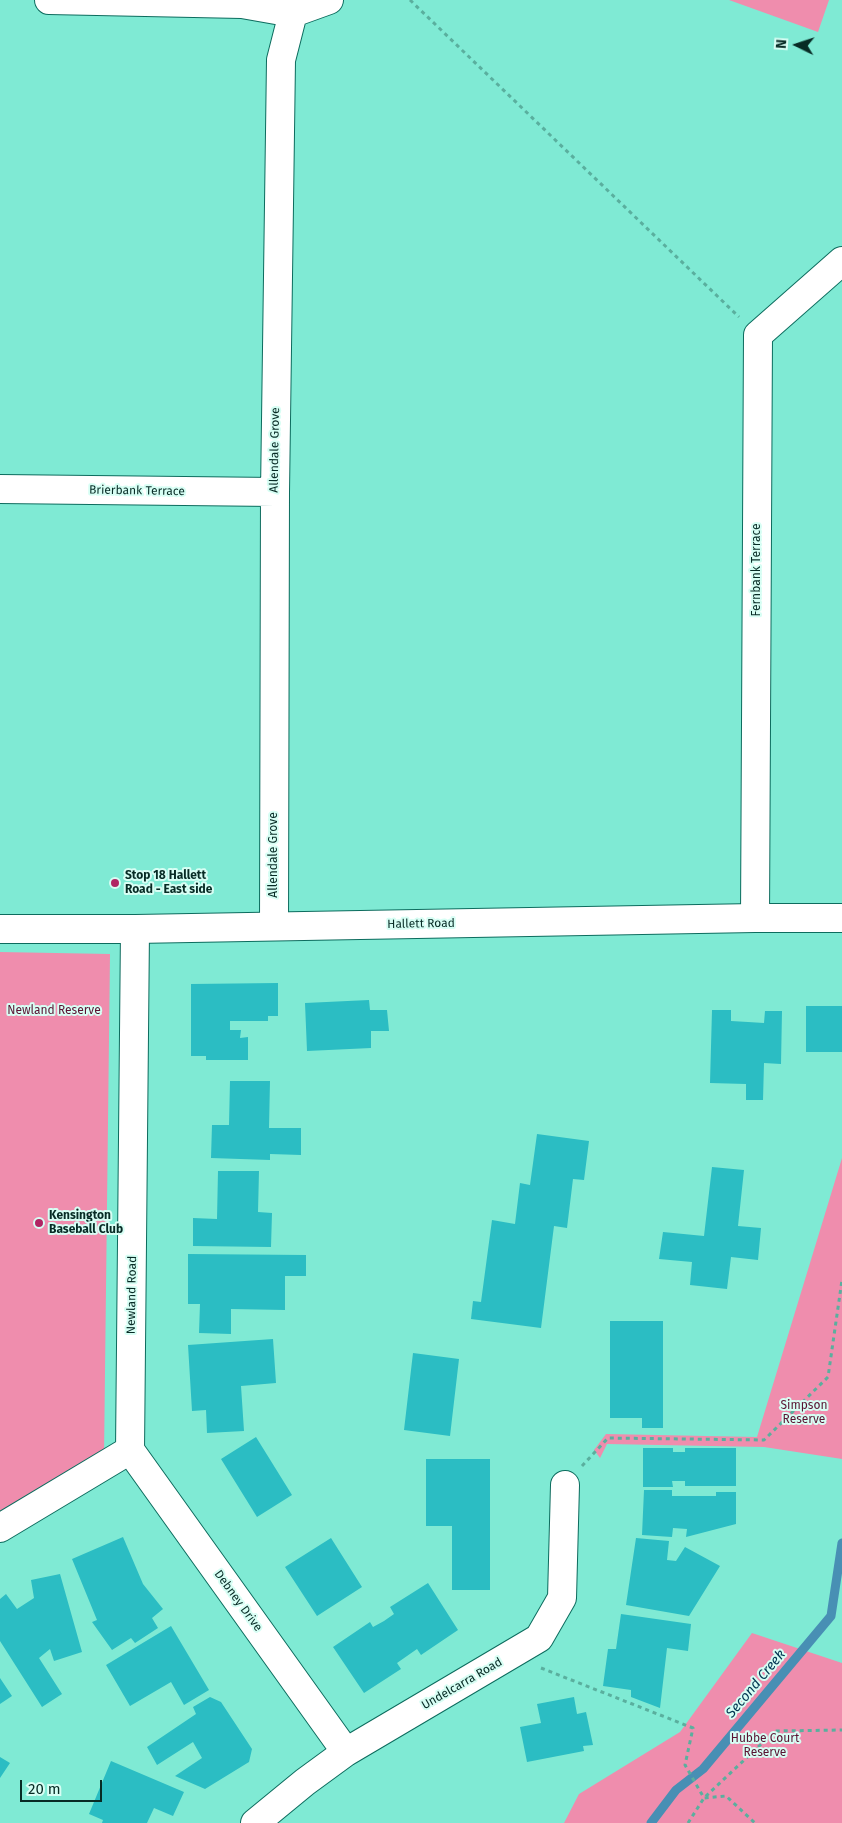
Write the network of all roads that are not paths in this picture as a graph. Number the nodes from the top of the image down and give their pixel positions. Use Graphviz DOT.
graph roads {
  1 [pos="49,0"];
  2 [pos="329,0"];
  3 [pos="293,13"];
  4 [pos="842,261"];
  5 [pos="0,489"];
  6 [pos="274,492"];
  7 [pos="755,918"];
  8 [pos="842,918"];
  9 [pos="274,926"];
  10 [pos="0,929"];
  11 [pos="136,929"];
  12 [pos="130,1450"];
  13 [pos="565,1485"];
  14 [pos="0,1528"];
  15 [pos="346,1752"];
  16 [pos="255,1823"];
  1 -- 3 [label="street"];
  2 -- 3 [label="street"];
  3 -- 6 [label="street, Allendale Grove"];
  4 -- 7 [label="street, Fernbank Terrace"];
  5 -- 6 [label="street, Brierbank Terrace"];
  6 -- 9 [label="street, Allendale Grove"];
  7 -- 8 [label="street, Hallett Road"];
  7 -- 9 [label="street, Hallett Road"];
  9 -- 11 [label="street, Hallett Road"];
  10 -- 11 [label="street, Hallett Road"];
  11 -- 12 [label="street, Newland Road"];
  12 -- 14 [label="street"];
  12 -- 15 [label="street, Debney Drive"];
  13 -- 15 [label="street, Undelcarra Road"];
  15 -- 16 [label="street, Undelcarra Road"];
}
